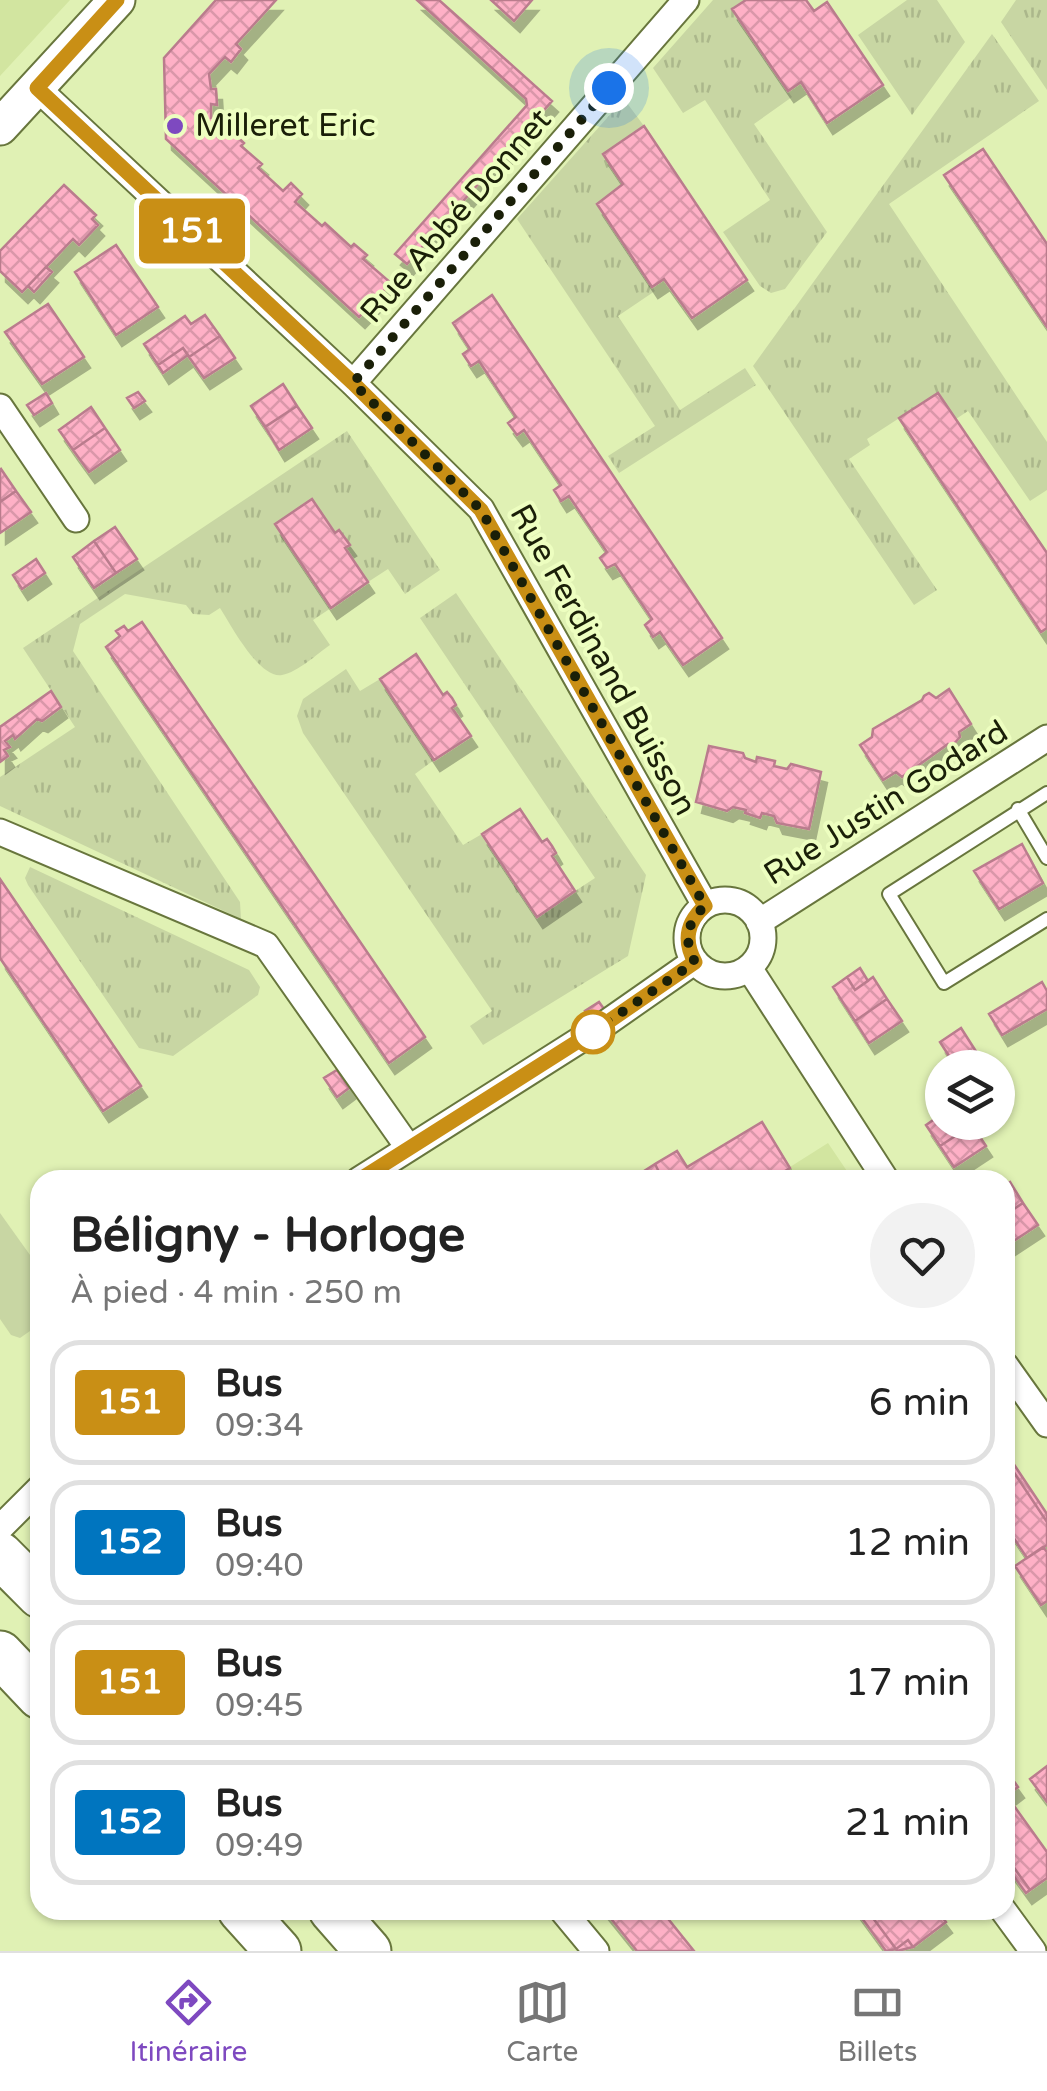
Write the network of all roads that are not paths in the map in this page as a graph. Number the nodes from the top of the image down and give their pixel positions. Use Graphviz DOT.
graph roads {
  1 [pos="117,0"];
  2 [pos="686,0"];
  3 [pos="37,88"];
  4 [pos="0,127"];
  5 [pos="353,383"];
  6 [pos="0,406"];
  7 [pos="76,520"];
  8 [pos="1047,738"];
  9 [pos="1047,792"];
  10 [pos="1018,810"];
  11 [pos="0,832"];
  12 [pos="1047,858"];
  13 [pos="705,906"];
  14 [pos="1047,918"];
  15 [pos="759,922"];
  16 [pos="695,962"];
  17 [pos="748,968"];
  18 [pos="408,1147"];
  19 [pos="375,1170"];
  20 [pos="879,1170"];
  21 [pos="1015,1399"];
  22 [pos="1047,1424"];
  23 [pos="30,1498"];
  24 [pos="0,1528"];
  25 [pos="0,1555"];
  26 [pos="30,1585"];
  27 [pos="0,1654"];
  28 [pos="30,1686"];
  29 [pos="250,1920"];
  30 [pos="341,1920"];
  31 [pos="570,1920"];
  32 [pos="1010,1920"];
  33 [pos="278,1951"];
  34 [pos="368,1951"];
  35 [pos="596,1951"];
  36 [pos="1033,1951"];
  1 -- 3 [label="street"];
  2 -- 5 [label="street, Rue Abbé Donnet"];
  3 -- 4 [label="street"];
  3 -- 5 [label="street, Rue Ferdinand Buisson"];
  5 -- 13 [label="street, Rue Ferdinand Buisson"];
  6 -- 7 [label="street"];
  8 -- 15 [label="street, Rue Justin Godard"];
  9 -- 10 [label="lane"];
  10 -- 12 [label="lane"];
  10 -- 14 [label="lane"];
  11 -- 18 [label="street"];
  13 -- 15 [label="street"];
  13 -- 16 [label="street"];
  15 -- 17 [label="street"];
  16 -- 17 [label="street"];
  16 -- 18 [label="street"];
  17 -- 20 [label="street"];
  18 -- 19 [label="street"];
  21 -- 22 [label="street"];
  23 -- 24 [label="street"];
  25 -- 26 [label="highway"];
  27 -- 28 [label="highway"];
  29 -- 33 [label="highway"];
  30 -- 34 [label="highway"];
  31 -- 35 [label="street"];
  32 -- 36 [label="street"];
}
